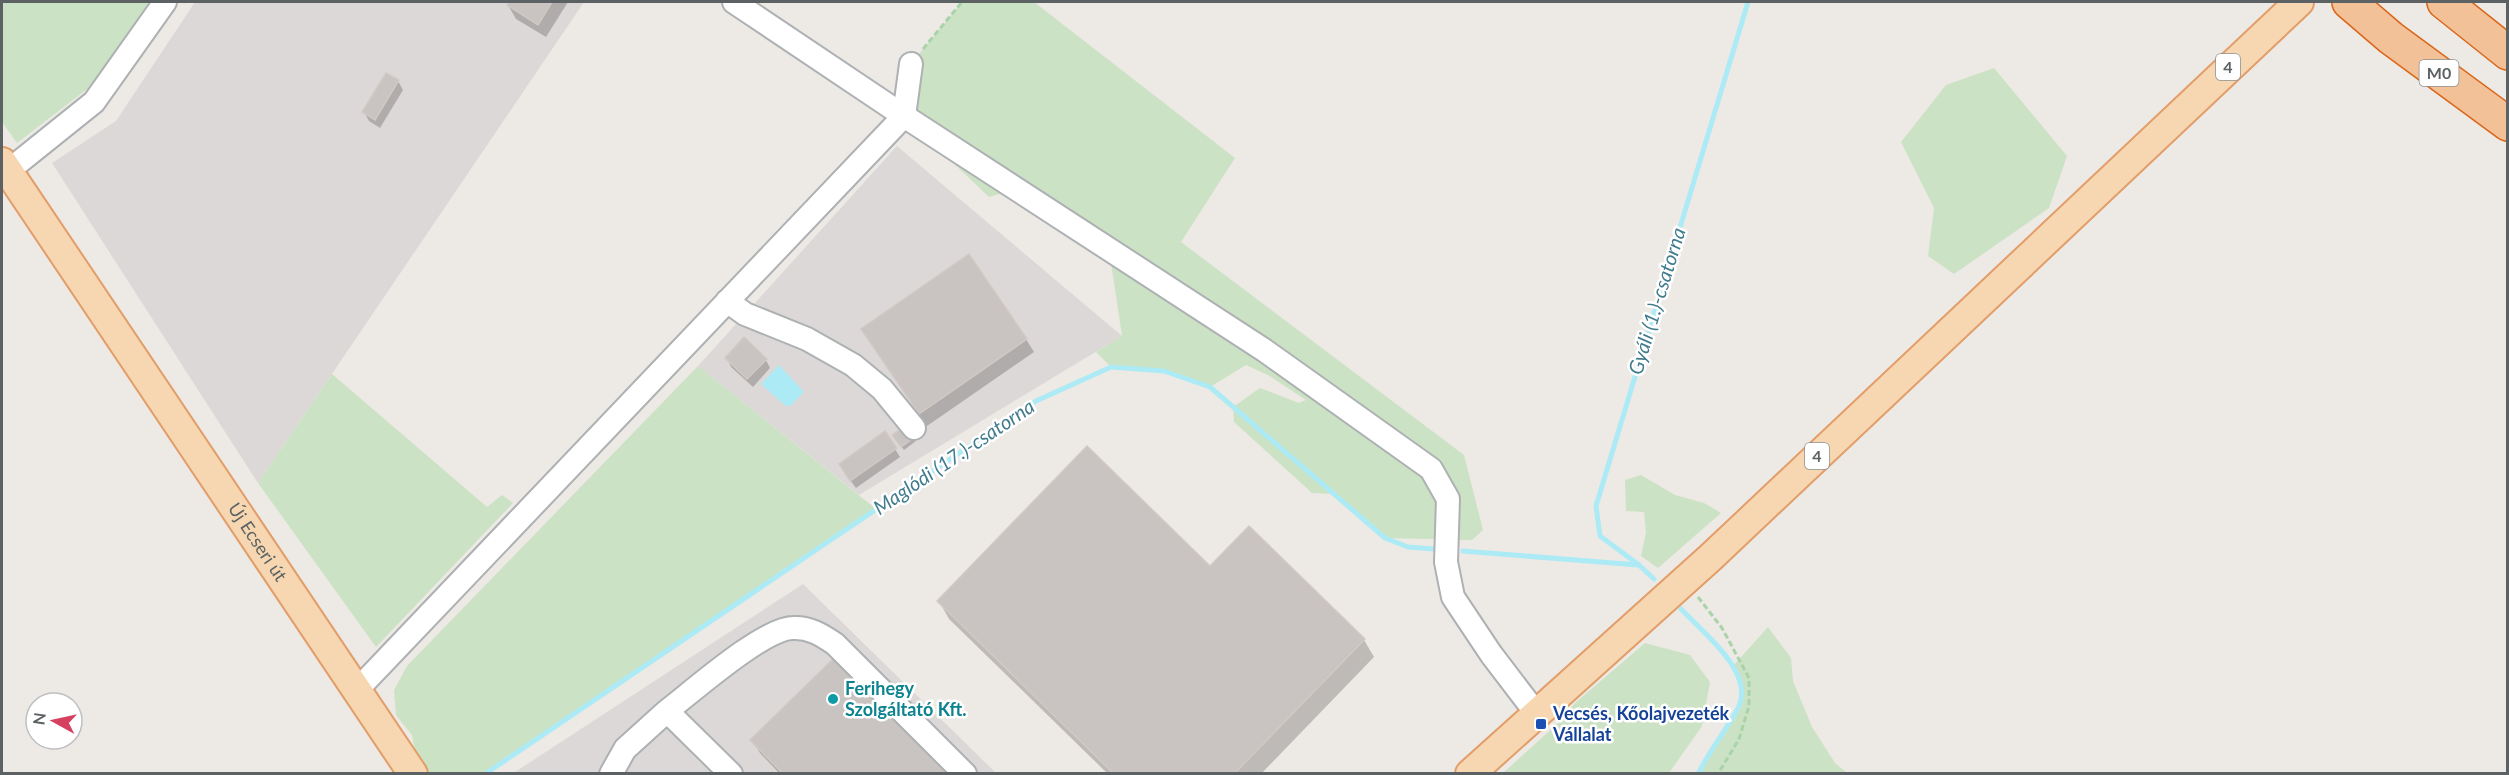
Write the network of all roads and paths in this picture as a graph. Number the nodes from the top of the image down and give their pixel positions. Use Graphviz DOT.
graph roads {
  1 [pos="165,2"];
  2 [pos="734,2"];
  3 [pos="962,2"];
  4 [pos="2298,2"];
  5 [pos="2444,2"];
  6 [pos="2360,11"];
  7 [pos="2508,53"];
  8 [pos="911,64"];
  9 [pos="904,116"];
  10 [pos="2508,124"];
  11 [pos="5,166"];
  12 [pos="727,301"];
  13 [pos="914,428"];
  14 [pos="1693,591"];
  15 [pos="357,690"];
  16 [pos="667,711"];
  17 [pos="1536,713"];
  18 [pos="412,774"];
  19 [pos="611,774"];
  20 [pos="730,774"];
  21 [pos="965,774"];
  22 [pos="1470,774"];
  23 [pos="1718,774"];
  1 -- 11 [label="lane"];
  2 -- 9 [label="lane"];
  3 -- 8 [label="path"];
  4 -- 17 [label="main road, 4"];
  5 -- 7 [label="highway"];
  6 -- 10 [label="highway, M0"];
  8 -- 9 [label="lane"];
  9 -- 12 [label="lane"];
  9 -- 17 [label="lane"];
  11 -- 15 [label="main road, Új Ecseri út"];
  12 -- 13 [label="lane"];
  12 -- 15 [label="lane"];
  14 -- 23 [label="path"];
  15 -- 18 [label="main road, Új Ecseri út"];
  16 -- 19 [label="lane"];
  16 -- 20 [label="lane"];
  16 -- 21 [label="lane"];
  17 -- 22 [label="main road, 4"];
}
